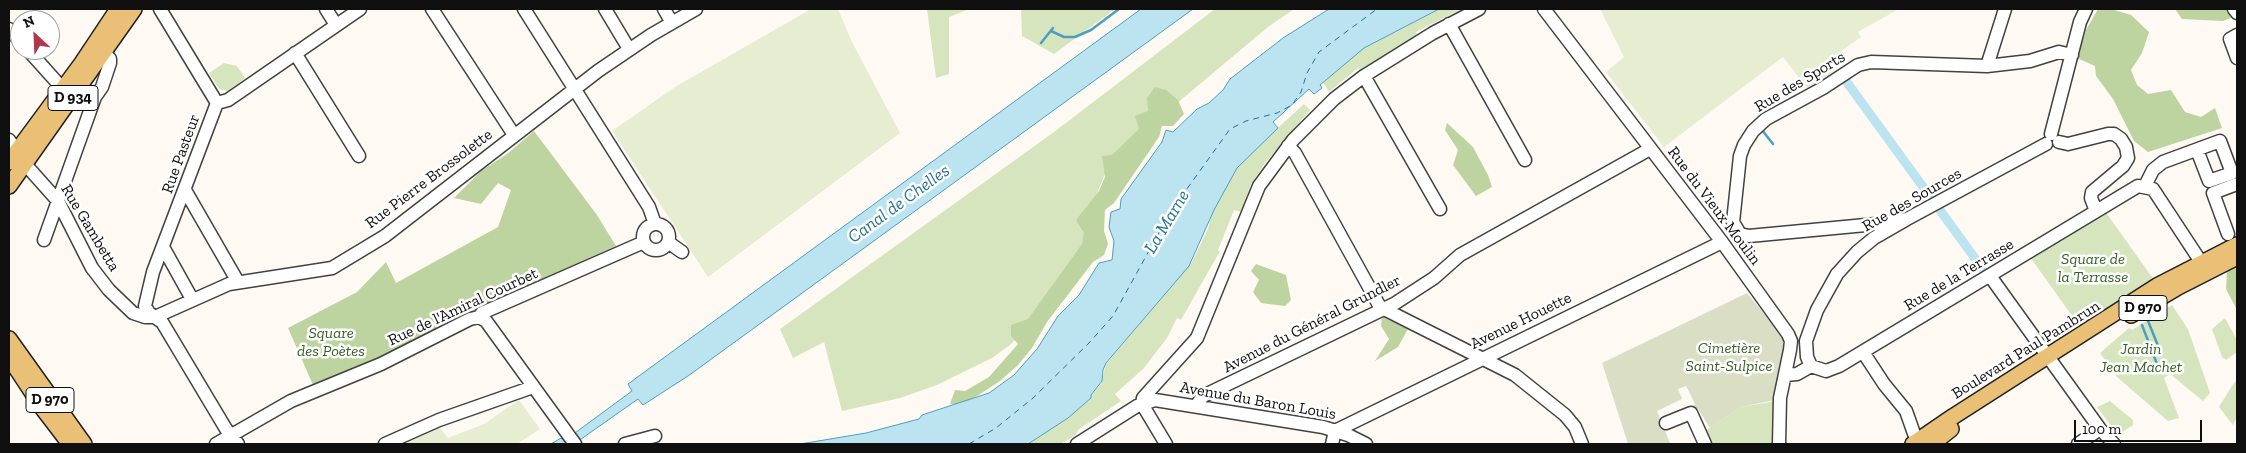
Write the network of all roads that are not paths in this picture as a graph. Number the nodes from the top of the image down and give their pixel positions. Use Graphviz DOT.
graph roads {
  1 [pos="118,9"];
  2 [pos="134,9"];
  3 [pos="160,9"];
  4 [pos="326,9"];
  5 [pos="360,9"];
  6 [pos="432,9"];
  7 [pos="524,9"];
  8 [pos="605,9"];
  9 [pos="664,9"];
  10 [pos="696,9"];
  11 [pos="1479,9"];
  12 [pos="1544,9"];
  13 [pos="2005,9"];
  14 [pos="2086,9"];
  15 [pos="2234,9"];
  16 [pos="2237,13"];
  17 [pos="672,23"];
  18 [pos="1449,24"];
  19 [pos="336,25"];
  20 [pos="2237,35"];
  21 [pos="629,49"];
  22 [pos="104,52"];
  23 [pos="295,53"];
  24 [pos="2072,55"];
  25 [pos="2237,58"];
  26 [pos="37,60"];
  27 [pos="82,63"];
  28 [pos="1987,66"];
  29 [pos="1364,76"];
  30 [pos="80,87"];
  31 [pos="63,88"];
  32 [pos="575,89"];
  33 [pos="95,97"];
  34 [pos="217,103"];
  35 [pos="514,135"];
  36 [pos="2052,140"];
  37 [pos="1288,146"];
  38 [pos="1650,149"];
  39 [pos="2197,150"];
  40 [pos="12,151"];
  41 [pos="359,156"];
  42 [pos="1525,160"];
  43 [pos="25,164"];
  44 [pos="2237,184"];
  45 [pos="9,186"];
  46 [pos="2146,186"];
  47 [pos="185,190"];
  48 [pos="58,201"];
  49 [pos="1440,209"];
  50 [pos="2096,211"];
  51 [pos="1907,219"];
  52 [pos="654,224"];
  53 [pos="1870,225"];
  54 [pos="1874,238"];
  55 [pos="2233,239"];
  56 [pos="44,240"];
  57 [pos="644,242"];
  58 [pos="668,242"];
  59 [pos="1722,242"];
  60 [pos="163,247"];
  61 [pos="682,252"];
  62 [pos="2237,257"];
  63 [pos="2204,267"];
  64 [pos="1990,276"];
  65 [pos="238,282"];
  66 [pos="192,299"];
  67 [pos="1383,309"];
  68 [pos="155,317"];
  69 [pos="479,317"];
  70 [pos="9,339"];
  71 [pos="1863,352"];
  72 [pos="12,358"];
  73 [pos="1481,359"];
  74 [pos="2050,360"];
  75 [pos="1811,366"];
  76 [pos="1785,375"];
  77 [pos="533,387"];
  78 [pos="1154,387"];
  79 [pos="1157,400"];
  80 [pos="1142,404"];
  81 [pos="1196,406"];
  82 [pos="1666,423"];
  83 [pos="2100,430"];
  84 [pos="1335,431"];
  85 [pos="655,436"];
  86 [pos="234,440"];
  87 [pos="1921,443"];
  88 [pos="70,444"];
  89 [pos="84,444"];
  90 [pos="216,444"];
  91 [pos="385,444"];
  92 [pos="575,444"];
  93 [pos="625,444"];
  94 [pos="1077,444"];
  95 [pos="1166,444"];
  96 [pos="1332,444"];
  97 [pos="1366,444"];
  98 [pos="1582,444"];
  99 [pos="1705,444"];
  100 [pos="1779,444"];
  101 [pos="2078,444"];
  102 [pos="2114,444"];
  1 -- 27 [label="main road, D 934"];
  2 -- 22 [label="main road, D 934"];
  3 -- 34 [label="street, Rue Pasteur"];
  4 -- 19 [label="street"];
  5 -- 19 [label="street"];
  6 -- 35 [label="street"];
  7 -- 32 [label="street"];
  8 -- 21 [label="street"];
  9 -- 17 [label="street"];
  10 -- 17 [label="street, Rue Pierre Brossolette"];
  11 -- 18 [label="street"];
  12 -- 38 [label="street, Rue du Vieux Moulin"];
  13 -- 28 [label="street"];
  14 -- 24 [label="street"];
  15 -- 16 [label="street"];
  17 -- 21 [label="street, Rue Pierre Brossolette"];
  18 -- 29 [label="street"];
  18 -- 42 [label="street"];
  19 -- 23 [label="street"];
  20 -- 25 [label="street"];
  21 -- 32 [label="street, Rue Pierre Brossolette"];
  22 -- 30 [label="main road, D 934"];
  22 -- 33 [label="street"];
  23 -- 34 [label="street"];
  23 -- 41 [label="street"];
  24 -- 28 [label="street, Rue des Sports"];
  24 -- 36 [label="street"];
  26 -- 31 [label="street"];
  27 -- 30 [label="street"];
  27 -- 31 [label="main road, D 934"];
  28 -- 53 [label="street, Rue des Sports"];
  29 -- 37 [label="street"];
  29 -- 49 [label="street"];
  30 -- 33 [label="street"];
  30 -- 43 [label="main road, D 934"];
  31 -- 40 [label="main road, D 934"];
  32 -- 35 [label="street, Rue Pierre Brossolette"];
  32 -- 52 [label="street"];
  33 -- 48 [label="street"];
  34 -- 47 [label="street, Rue Pasteur"];
  35 -- 65 [label="street, Rue Pierre Brossolette"];
  36 -- 50 [label="street"];
  36 -- 51 [label="street, Rue des Sources"];
  37 -- 67 [label="street"];
  37 -- 78 [label="street"];
  38 -- 59 [label="street, Rue du Vieux Moulin"];
  38 -- 67 [label="street, Avenue du Général Grundler"];
  39 -- 46 [label="street"];
  43 -- 45 [label="main road, D 934"];
  43 -- 48 [label="street, Rue Gambetta"];
  44 -- 55 [label="street"];
  46 -- 50 [label="street, Rue de la Terrasse"];
  46 -- 63 [label="street"];
  47 -- 60 [label="street, Rue Pasteur"];
  47 -- 65 [label="street"];
  48 -- 56 [label="street"];
  48 -- 68 [label="street, Rue Gambetta"];
  50 -- 64 [label="street, Rue de la Terrasse"];
  51 -- 53 [label="street"];
  51 -- 54 [label="street, Rue des Sources"];
  52 -- 57 [label="street"];
  52 -- 58 [label="street"];
  53 -- 54 [label="street"];
  54 -- 75 [label="street, Rue des Sources"];
  55 -- 63 [label="main road, Boulevard Paul Pambrun / D 970"];
  57 -- 58 [label="street"];
  57 -- 69 [label="street, Rue de l'Amiral Courbet"];
  58 -- 61 [label="street"];
  59 -- 73 [label="street, Avenue Houette"];
  59 -- 76 [label="street, Rue du Vieux Moulin"];
  60 -- 66 [label="street"];
  60 -- 68 [label="street, Rue Pasteur"];
  62 -- 63 [label="main road, Boulevard Paul Pambrun / D 970"];
  63 -- 74 [label="main road, Boulevard Paul Pambrun / D 970"];
  63 -- 74 [label="main road, Boulevard Paul Pambrun / D 970"];
  64 -- 71 [label="street, Rue de la Terrasse"];
  64 -- 74 [label="street"];
  65 -- 66 [label="street, Rue Pierre Brossolette"];
  66 -- 68 [label="street, Rue Pierre Brossolette"];
  67 -- 73 [label="street"];
  67 -- 81 [label="street, Avenue du Général Grundler"];
  68 -- 86 [label="street"];
  69 -- 77 [label="street"];
  69 -- 86 [label="street, Rue de l'Amiral Courbet"];
  70 -- 72 [label="main road, D 970"];
  71 -- 75 [label="street, Rue de la Terrasse"];
  71 -- 87 [label="street"];
  72 -- 88 [label="main road, D 970"];
  72 -- 89 [label="main road, D 970"];
  73 -- 84 [label="street, Avenue Houette"];
  73 -- 98 [label="street"];
  74 -- 83 [label="street"];
  74 -- 87 [label="main road, Boulevard Paul Pambrun / D 970"];
  75 -- 76 [label="street, Rue de la Terrasse"];
  76 -- 100 [label="street, Rue du Vieux Moulin"];
  77 -- 91 [label="street"];
  77 -- 92 [label="street"];
  78 -- 79 [label="street"];
  78 -- 80 [label="street"];
  79 -- 80 [label="street, Avenue du Baron Louis"];
  79 -- 81 [label="street, Avenue du Baron Louis"];
  80 -- 94 [label="street"];
  80 -- 95 [label="street"];
  81 -- 84 [label="street, Avenue du Baron Louis"];
  82 -- 99 [label="street"];
  83 -- 101 [label="street"];
  83 -- 102 [label="street"];
  84 -- 96 [label="street"];
  84 -- 97 [label="street, Avenue du Baron Louis"];
  85 -- 93 [label="street"];
  86 -- 90 [label="street, Rue de l'Amiral Courbet"];
}
